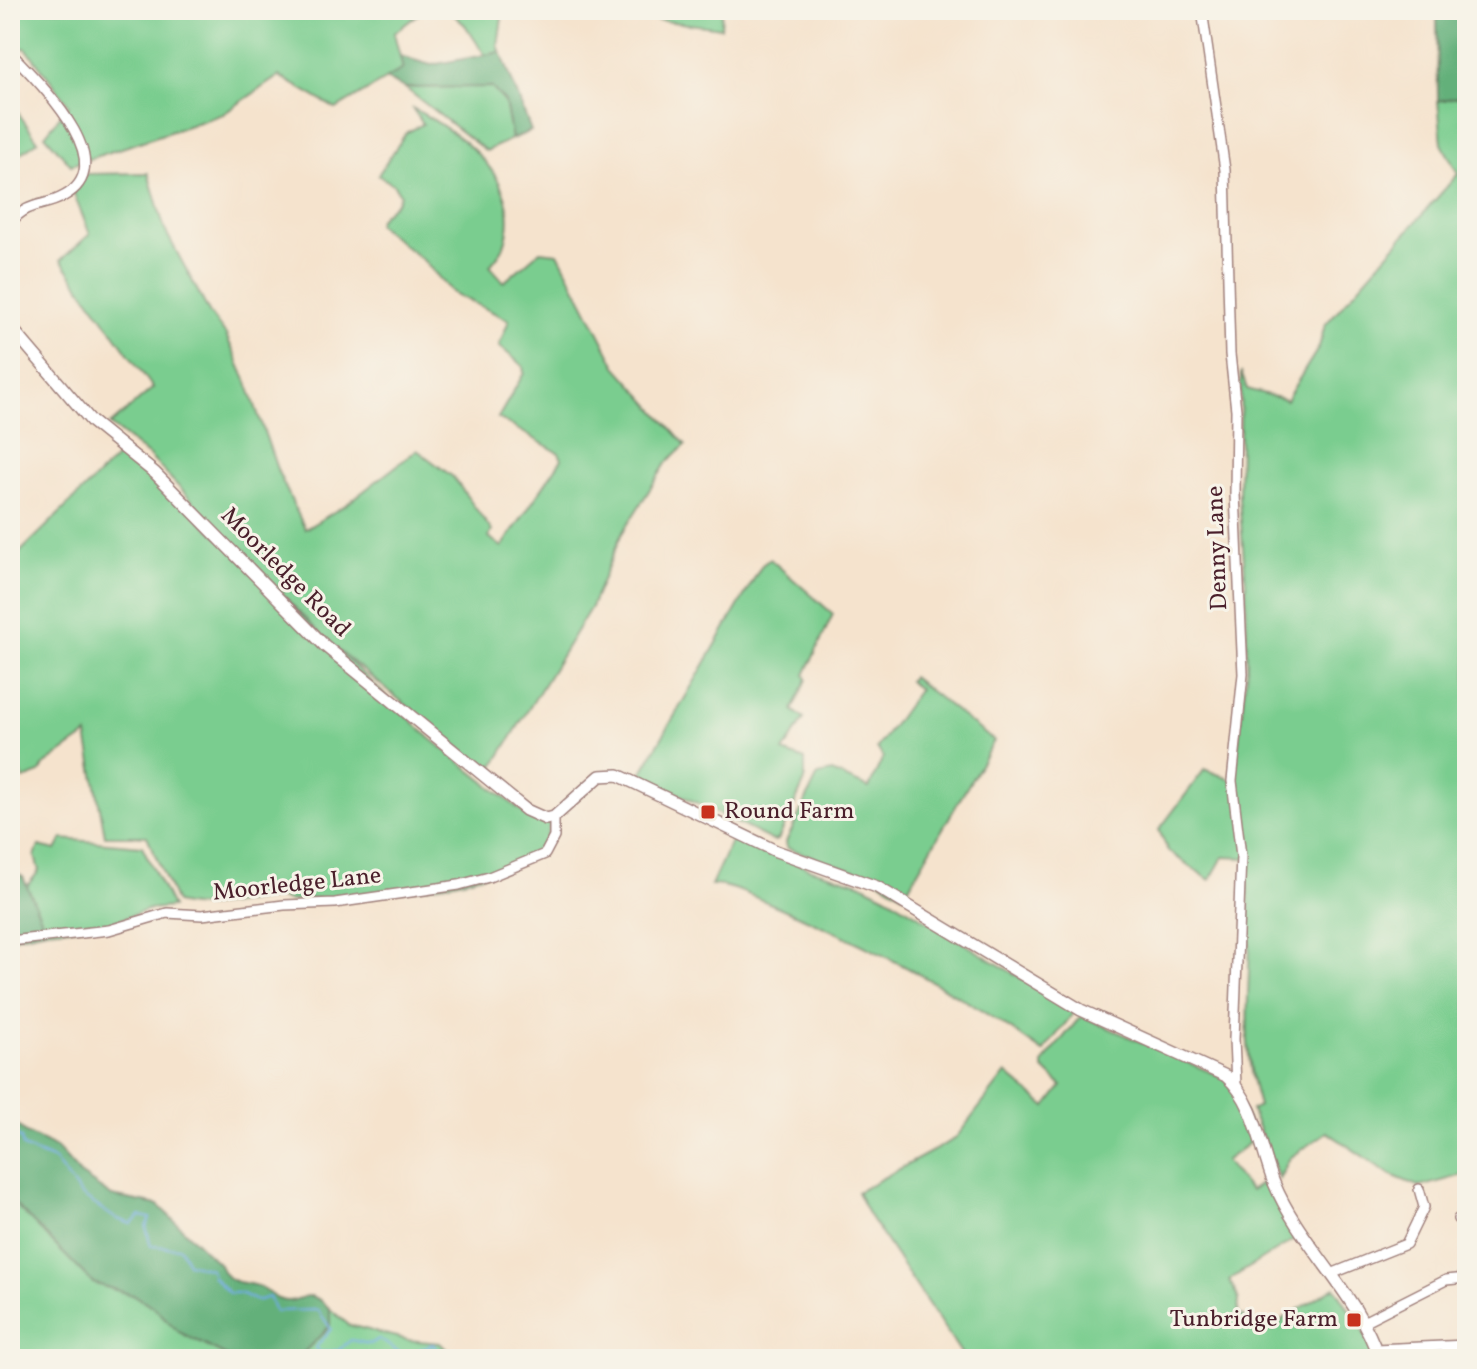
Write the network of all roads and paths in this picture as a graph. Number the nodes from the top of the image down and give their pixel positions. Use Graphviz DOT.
graph roads {
  1 [pos="1202,10"];
  2 [pos="10,52"];
  3 [pos="10,223"];
  4 [pos="10,326"];
  5 [pos="554,817"];
  6 [pos="10,941"];
  7 [pos="1236,1085"];
  8 [pos="1419,1189"];
  9 [pos="1331,1274"];
  10 [pos="1467,1278"];
  11 [pos="1363,1322"];
  12 [pos="1467,1345"];
  13 [pos="1377,1354"];
  1 -- 7 [label="street, Denny Lane"];
  2 -- 3 [label="street"];
  4 -- 5 [label="street, Moorledge Road"];
  5 -- 6 [label="street, Moorledge Lane"];
  5 -- 7 [label="street"];
  7 -- 9 [label="street"];
  8 -- 9 [label="street"];
  9 -- 11 [label="street"];
  10 -- 11 [label="street"];
  11 -- 13 [label="street"];
  12 -- 13 [label="street"];
}
